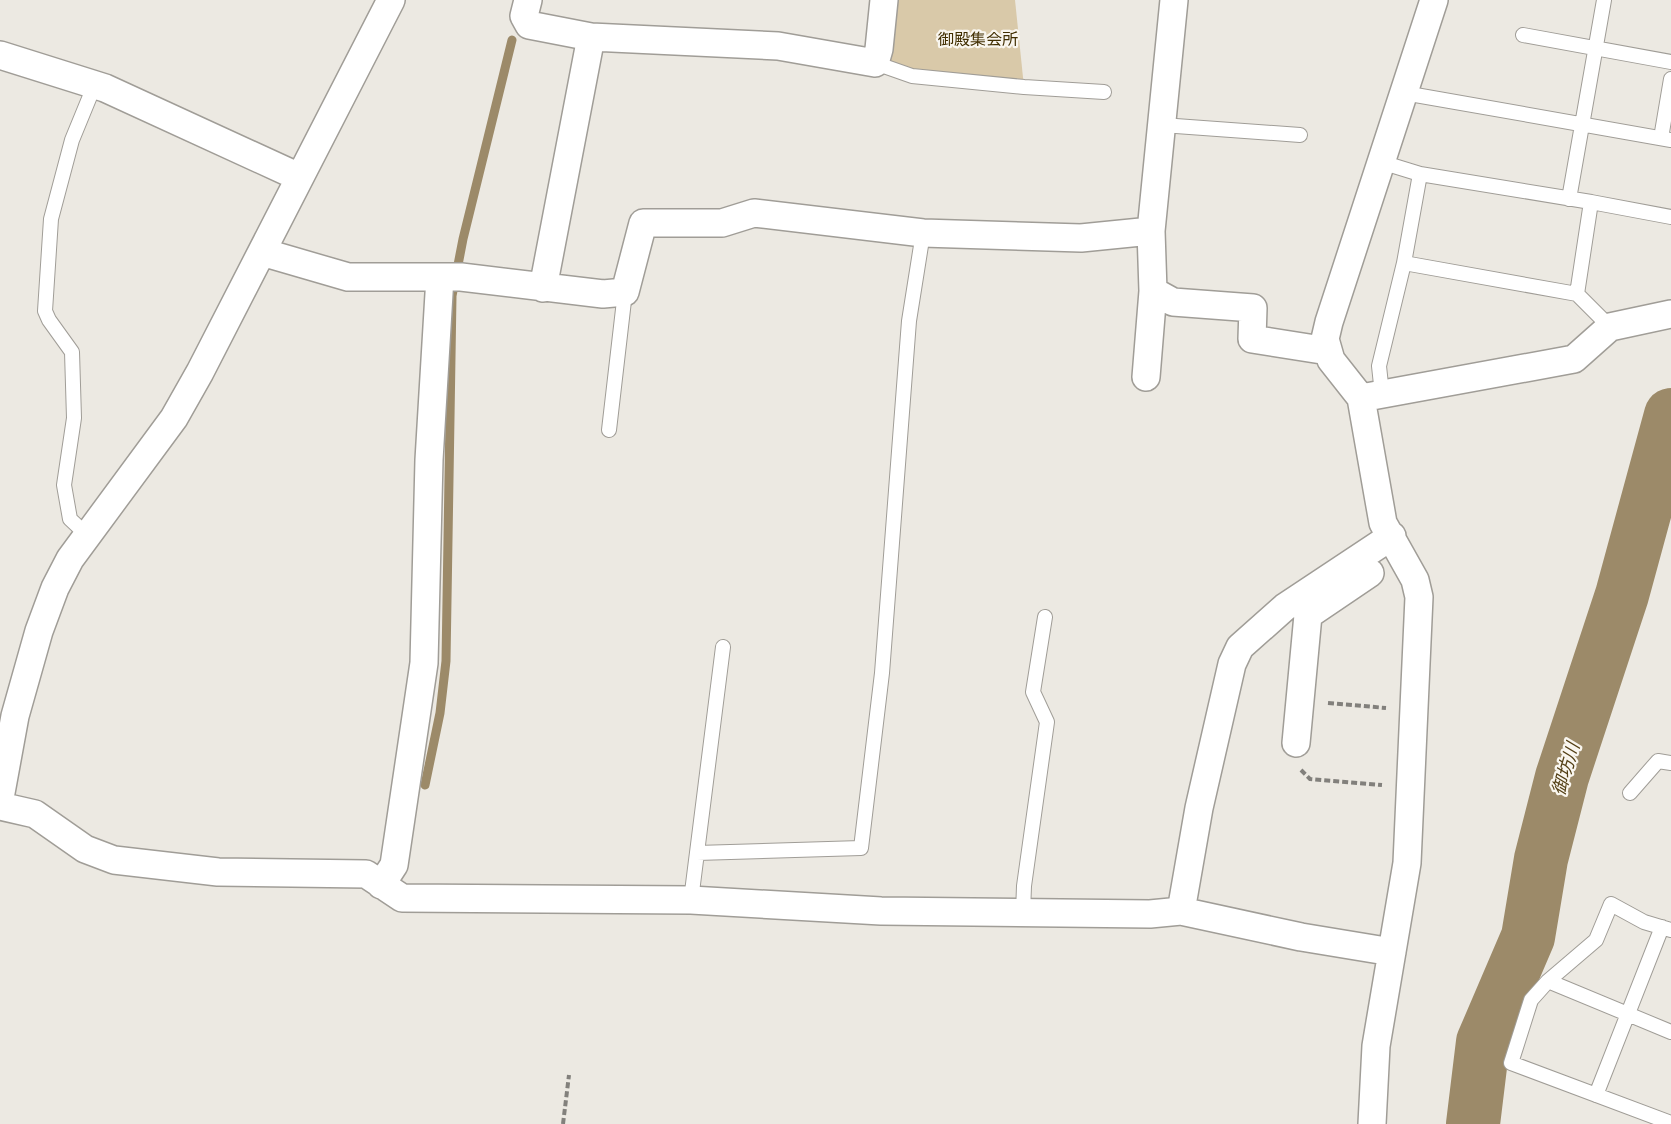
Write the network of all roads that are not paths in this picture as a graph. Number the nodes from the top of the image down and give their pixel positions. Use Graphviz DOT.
graph roads {
  1 [pos="391,0"];
  2 [pos="528,0"];
  3 [pos="884,0"];
  4 [pos="1174,0"];
  5 [pos="1434,0"];
  6 [pos="1604,0"];
  7 [pos="1523,35"];
  8 [pos="591,38"];
  9 [pos="1596,48"];
  10 [pos="0,55"];
  11 [pos="1671,62"];
  12 [pos="875,63"];
  13 [pos="1671,79"];
  14 [pos="94,84"];
  15 [pos="1104,92"];
  16 [pos="1404,93"];
  17 [pos="1162,125"];
  18 [pos="1582,125"];
  19 [pos="1300,135"];
  20 [pos="1666,139"];
  21 [pos="1382,162"];
  22 [pos="1420,174"];
  23 [pos="299,177"];
  24 [pos="1569,199"];
  25 [pos="1591,202"];
  26 [pos="1671,217"];
  27 [pos="1151,231"];
  28 [pos="923,233"];
  29 [pos="262,252"];
  30 [pos="1404,263"];
  31 [pos="450,277"];
  32 [pos="543,288"];
  33 [pos="1153,291"];
  34 [pos="625,292"];
  35 [pos="1577,294"];
  36 [pos="1671,314"];
  37 [pos="1610,327"];
  38 [pos="1328,351"];
  39 [pos="1146,377"];
  40 [pos="1371,396"];
  41 [pos="609,430"];
  42 [pos="87,535"];
  43 [pos="1396,544"];
  44 [pos="1045,617"];
  45 [pos="723,646"];
  46 [pos="1296,743"];
  47 [pos="1671,763"];
  48 [pos="1630,793"];
  49 [pos="0,798"];
  50 [pos="0,806"];
  51 [pos="697,853"];
  52 [pos="381,885"];
  53 [pos="691,900"];
  54 [pos="1181,912"];
  55 [pos="1023,913"];
  56 [pos="1666,929"];
  57 [pos="1392,952"];
  58 [pos="1548,981"];
  59 [pos="1628,1014"];
  60 [pos="1671,1032"];
  61 [pos="1596,1095"];
  62 [pos="1671,1123"];
  63 [pos="1372,1124"];
  1 -- 23 [label="street"];
  2 -- 8 [label="street"];
  3 -- 12 [label="street"];
  4 -- 17 [label="street"];
  5 -- 16 [label="street"];
  6 -- 9 [label="lane"];
  7 -- 9 [label="lane"];
  8 -- 12 [label="street"];
  8 -- 32 [label="street"];
  9 -- 11 [label="lane"];
  9 -- 18 [label="lane"];
  10 -- 14 [label="street"];
  12 -- 15 [label="lane"];
  13 -- 20 [label="lane"];
  14 -- 23 [label="street"];
  14 -- 42 [label="lane"];
  16 -- 18 [label="lane"];
  16 -- 21 [label="street"];
  17 -- 19 [label="lane"];
  17 -- 27 [label="street"];
  18 -- 20 [label="lane"];
  18 -- 24 [label="lane"];
  21 -- 22 [label="lane"];
  21 -- 38 [label="street"];
  22 -- 24 [label="lane"];
  22 -- 30 [label="lane"];
  23 -- 29 [label="street"];
  24 -- 25 [label="lane"];
  25 -- 26 [label="lane"];
  25 -- 35 [label="lane"];
  27 -- 28 [label="street"];
  27 -- 33 [label="street"];
  28 -- 34 [label="street"];
  28 -- 51 [label="lane"];
  29 -- 31 [label="street"];
  29 -- 42 [label="street"];
  30 -- 35 [label="lane"];
  30 -- 40 [label="lane"];
  31 -- 32 [label="street"];
  31 -- 52 [label="street"];
  32 -- 34 [label="street"];
  33 -- 38 [label="street"];
  33 -- 39 [label="street"];
  34 -- 41 [label="lane"];
  35 -- 37 [label="lane"];
  36 -- 37 [label="street"];
  37 -- 40 [label="street"];
  38 -- 40 [label="street"];
  40 -- 43 [label="street"];
  42 -- 49 [label="street"];
  43 -- 46 [label="street"];
  43 -- 54 [label="street"];
  43 -- 57 [label="street"];
  44 -- 55 [label="lane"];
  45 -- 51 [label="lane"];
  47 -- 48 [label="lane"];
  50 -- 52 [label="street"];
  51 -- 53 [label="lane"];
  52 -- 53 [label="street"];
  53 -- 55 [label="street"];
  54 -- 55 [label="street"];
  54 -- 57 [label="street"];
  56 -- 58 [label="lane"];
  56 -- 59 [label="lane"];
  57 -- 63 [label="street"];
  58 -- 59 [label="lane"];
  58 -- 61 [label="lane"];
  59 -- 60 [label="lane"];
  59 -- 61 [label="lane"];
  61 -- 62 [label="lane"];
}
